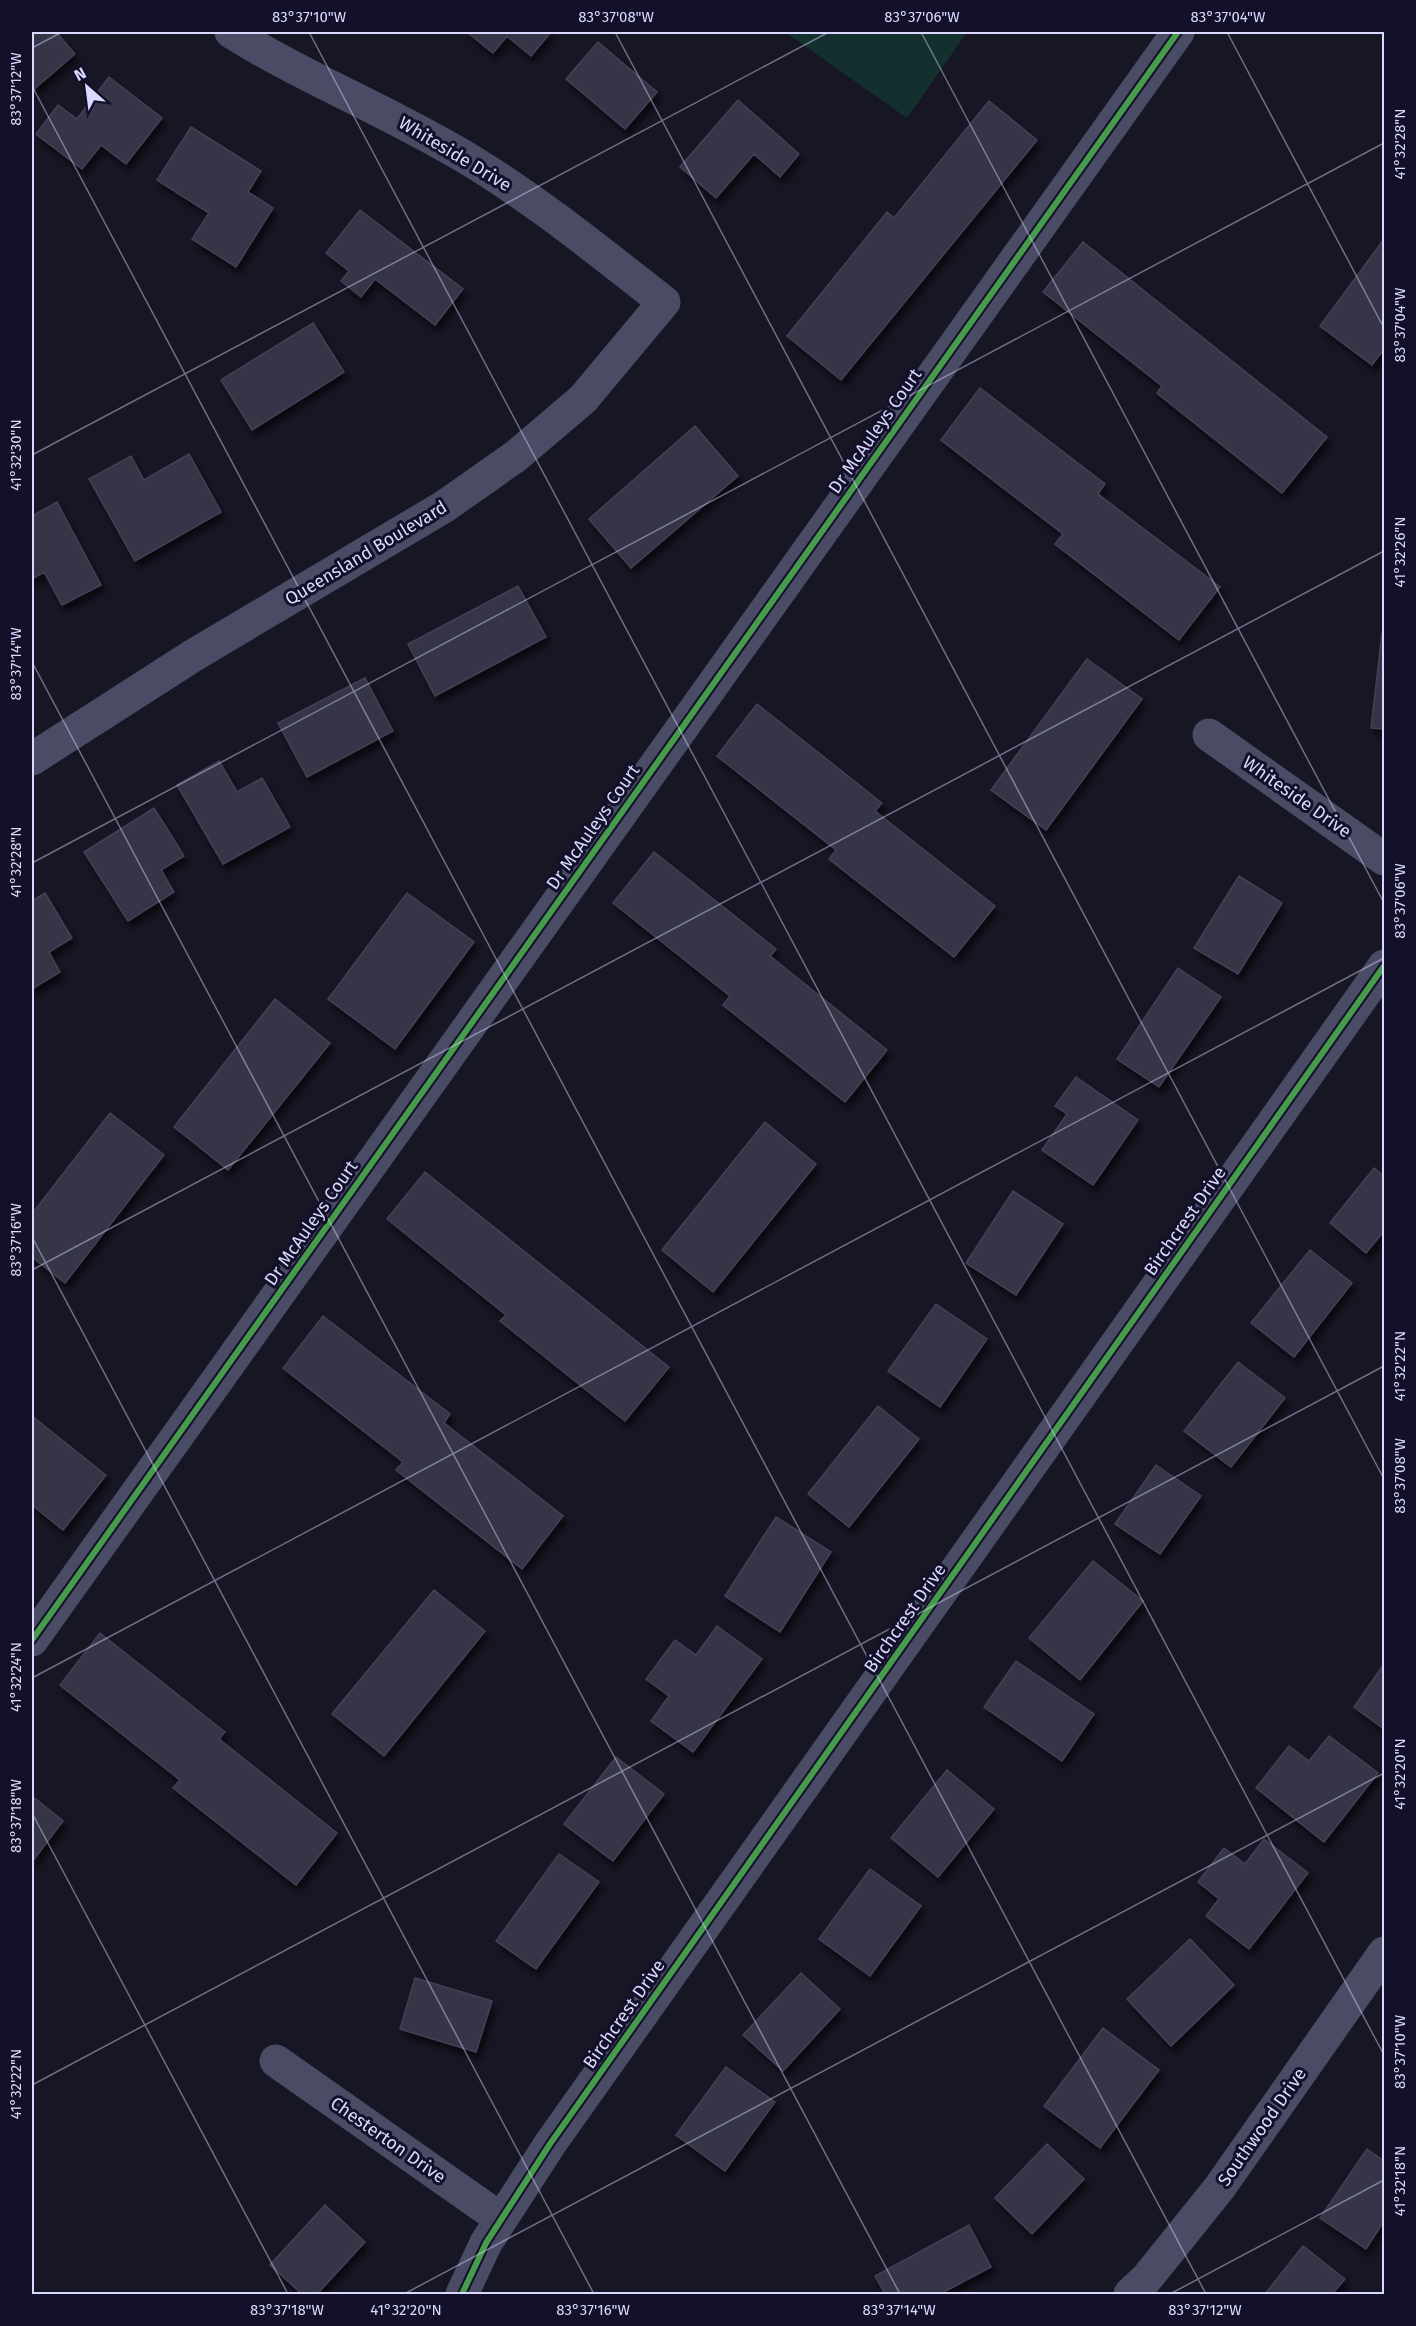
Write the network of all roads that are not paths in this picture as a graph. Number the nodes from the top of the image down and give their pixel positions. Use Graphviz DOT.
graph roads {
  1 [pos="231,32"];
  2 [pos="1178,32"];
  3 [pos="664,302"];
  4 [pos="1209,735"];
  5 [pos="32,759"];
  6 [pos="1384,859"];
  7 [pos="1384,966"];
  8 [pos="32,1640"];
  9 [pos="1384,1953"];
  10 [pos="276,2061"];
  11 [pos="501,2219"];
  12 [pos="462,2295"];
  13 [pos="1130,2295"];
  1 -- 3 [label="street, Whiteside Drive"];
  2 -- 8 [label="street, Dr McAuleys Court"];
  3 -- 5 [label="street, Queensland Boulevard"];
  4 -- 6 [label="street, Whiteside Drive"];
  7 -- 11 [label="street, Birchcrest Drive"];
  9 -- 13 [label="street, Southwood Drive"];
  10 -- 11 [label="street, Chesterton Drive"];
  11 -- 12 [label="street, Birchcrest Drive"];
}
